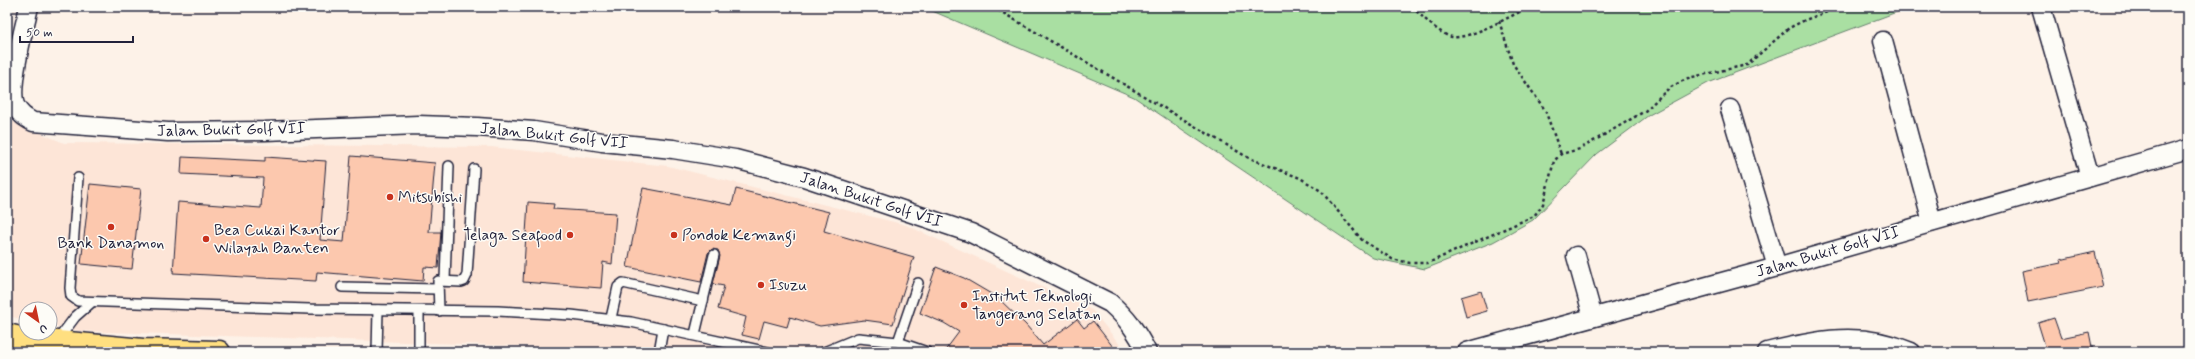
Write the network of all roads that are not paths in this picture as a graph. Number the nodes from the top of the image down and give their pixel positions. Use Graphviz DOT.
graph roads {
  1 [pos="29,7"];
  2 [pos="2041,7"];
  3 [pos="1883,41"];
  4 [pos="1730,109"];
  5 [pos="2188,149"];
  6 [pos="449,166"];
  7 [pos="474,168"];
  8 [pos="2090,177"];
  9 [pos="78,178"];
  10 [pos="1932,222"];
  11 [pos="714,255"];
  12 [pos="1576,256"];
  13 [pos="1777,266"];
  14 [pos="446,280"];
  15 [pos="918,283"];
  16 [pos="342,288"];
  17 [pos="437,290"];
  18 [pos="703,300"];
  19 [pos="92,302"];
  20 [pos="378,310"];
  21 [pos="419,311"];
  22 [pos="439,311"];
  23 [pos="1593,317"];
  24 [pos="611,318"];
  25 [pos="663,329"];
  26 [pos="695,334"];
  27 [pos="7,335"];
  28 [pos="57,342"];
  29 [pos="898,342"];
  30 [pos="1500,348"];
  31 [pos="220,352"];
  32 [pos="377,352"];
  33 [pos="419,352"];
  34 [pos="659,352"];
  35 [pos="768,352"];
  36 [pos="824,352"];
  37 [pos="927,352"];
  38 [pos="1147,352"];
  39 [pos="1467,352"];
  40 [pos="1767,352"];
  41 [pos="1911,352"];
  1 -- 38 [label="street, Jalan Bukit Golf VII"];
  2 -- 8 [label="street"];
  3 -- 10 [label="street"];
  4 -- 13 [label="street"];
  5 -- 8 [label="street, Jalan Bukit Golf VII"];
  6 -- 14 [label="lane"];
  7 -- 14 [label="lane"];
  8 -- 10 [label="street, Jalan Bukit Golf VII"];
  9 -- 19 [label="lane"];
  10 -- 13 [label="street, Jalan Bukit Golf VII"];
  11 -- 18 [label="lane"];
  12 -- 23 [label="street"];
  13 -- 23 [label="street, Jalan Bukit Golf VII"];
  14 -- 17 [label="lane"];
  15 -- 29 [label="lane"];
  16 -- 17 [label="lane"];
  17 -- 22 [label="lane"];
  18 -- 24 [label="lane"];
  18 -- 26 [label="lane"];
  19 -- 20 [label="lane"];
  19 -- 28 [label="lane"];
  20 -- 21 [label="lane"];
  20 -- 32 [label="lane"];
  21 -- 22 [label="lane"];
  21 -- 33 [label="lane"];
  22 -- 24 [label="lane"];
  23 -- 30 [label="street, Jalan Bukit Golf VII"];
  24 -- 25 [label="lane"];
  25 -- 26 [label="lane"];
  25 -- 34 [label="lane"];
  26 -- 35 [label="lane"];
  27 -- 28 [label="main road"];
  28 -- 31 [label="main road"];
  29 -- 36 [label="lane"];
  29 -- 37 [label="lane"];
  30 -- 39 [label="street, Jalan Bukit Golf VII"];
  40 -- 41 [label="street"];
}
